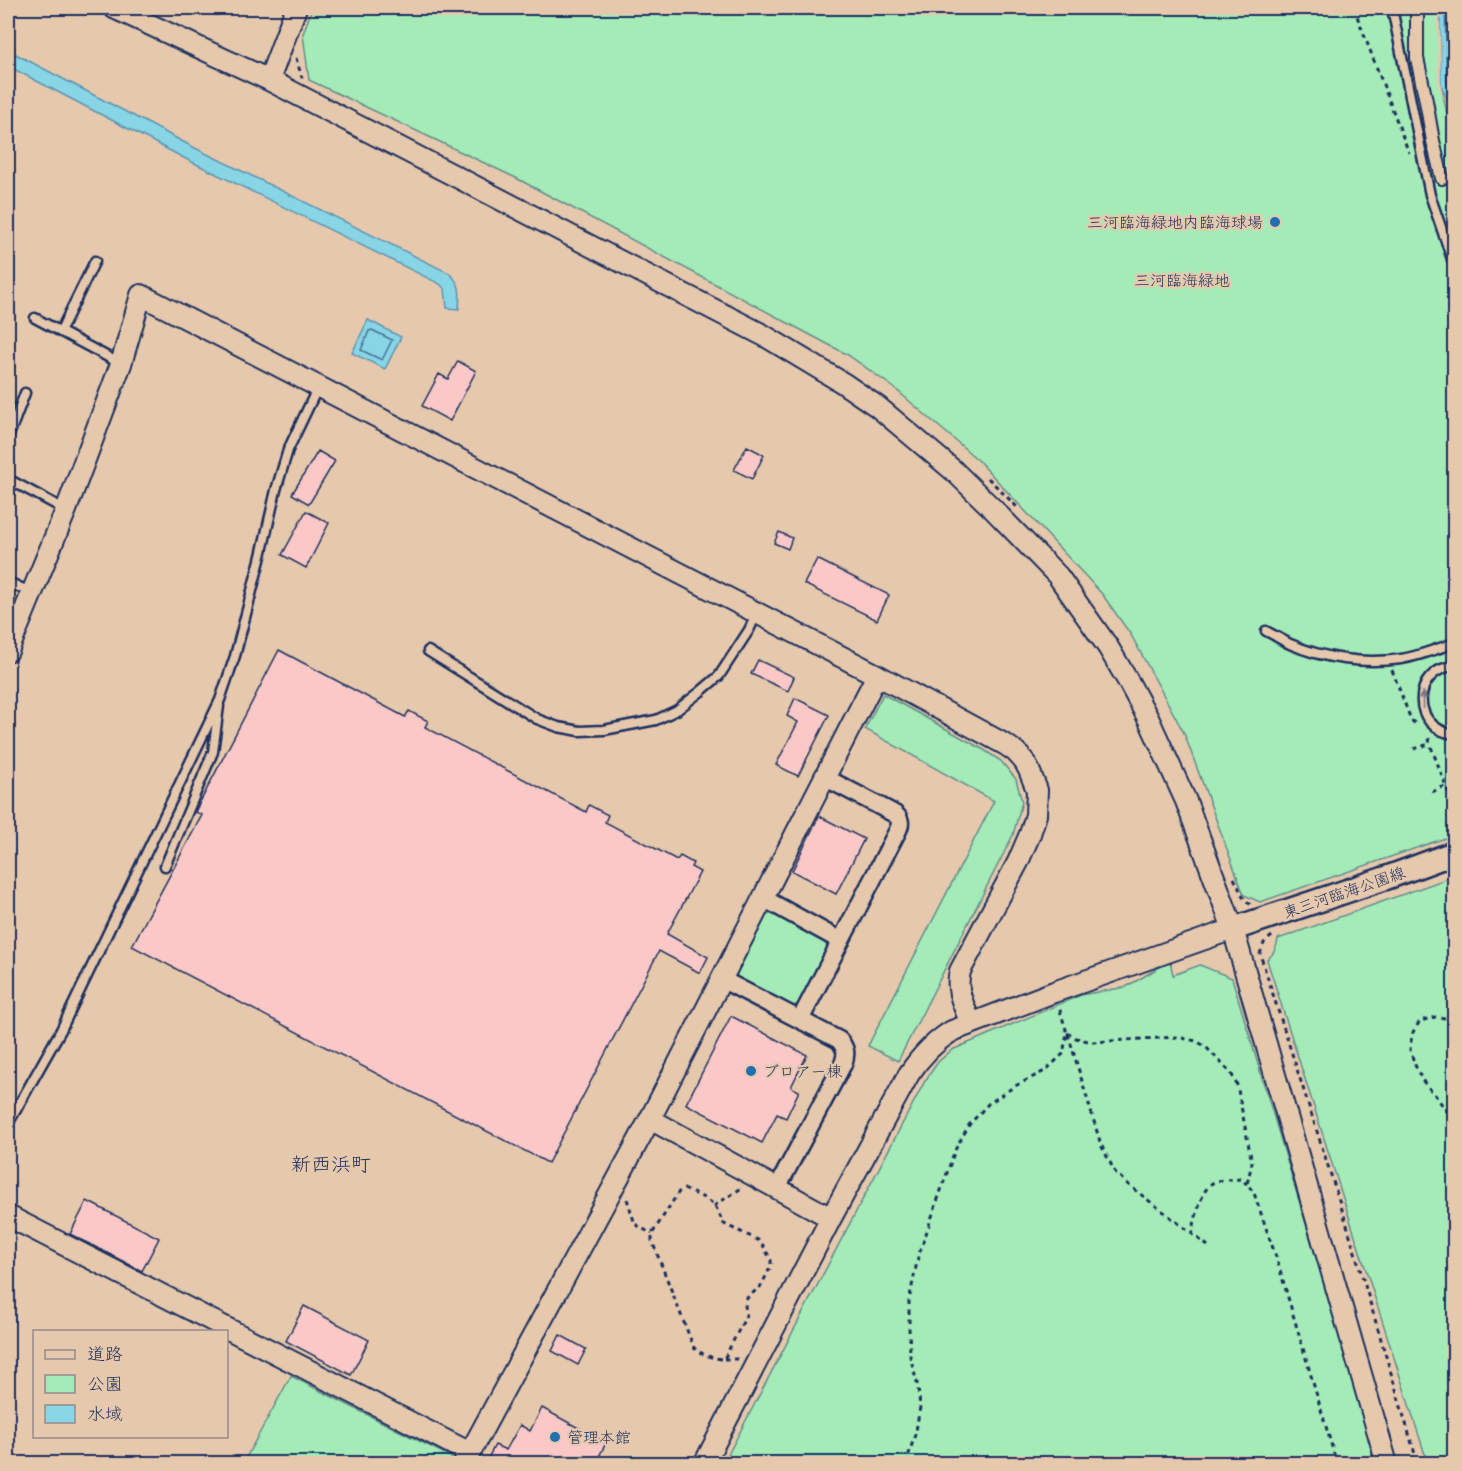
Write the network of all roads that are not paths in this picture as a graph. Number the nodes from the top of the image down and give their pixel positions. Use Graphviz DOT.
graph roads {
  1 [pos="114,8"];
  2 [pos="213,8"];
  3 [pos="219,8"];
  4 [pos="296,8"];
  5 [pos="1392,8"];
  6 [pos="1417,8"];
  7 [pos="269,80"];
  8 [pos="1442,178"];
  9 [pos="95,261"];
  10 [pos="1455,265"];
  11 [pos="35,318"];
  12 [pos="60,332"];
  13 [pos="121,364"];
  14 [pos="319,387"];
  15 [pos="25,393"];
  16 [pos="8,438"];
  17 [pos="8,479"];
  18 [pos="66,510"];
  19 [pos="8,582"];
  20 [pos="32,593"];
  21 [pos="757,613"];
  22 [pos="1266,631"];
  23 [pos="1455,643"];
  24 [pos="8,651"];
  25 [pos="428,651"];
  26 [pos="1455,666"];
  27 [pos="877,675"];
  28 [pos="220,700"];
  29 [pos="1455,734"];
  30 [pos="824,777"];
  31 [pos="1455,853"];
  32 [pos="165,866"];
  33 [pos="763,898"];
  34 [pos="1233,929"];
  35 [pos="841,941"];
  36 [pos="721,979"];
  37 [pos="800,1020"];
  38 [pos="971,1023"];
  39 [pos="650,1119"];
  40 [pos="8,1124"];
  41 [pos="777,1188"];
  42 [pos="8,1216"];
  43 [pos="831,1218"];
  44 [pos="224,1330"];
  45 [pos="228,1332"];
  46 [pos="467,1458"];
  47 [pos="704,1464"];
  48 [pos="1387,1464"];
  1 -- 7 [label="street"];
  2 -- 3 [label="lane"];
  4 -- 7 [label="street"];
  5 -- 10 [label="lane"];
  6 -- 8 [label="street"];
  7 -- 34 [label="street"];
  9 -- 12 [label="lane"];
  11 -- 12 [label="lane"];
  12 -- 13 [label="lane"];
  13 -- 14 [label="street"];
  13 -- 18 [label="street"];
  14 -- 21 [label="street"];
  14 -- 28 [label="lane"];
  15 -- 16 [label="lane"];
  17 -- 18 [label="lane"];
  18 -- 20 [label="street"];
  19 -- 20 [label="lane"];
  20 -- 24 [label="street"];
  21 -- 25 [label="lane"];
  21 -- 27 [label="street"];
  22 -- 23 [label="lane"];
  29 -- 26 [label="lane, one-way"];
  27 -- 30 [label="street"];
  27 -- 38 [label="street"];
  28 -- 32 [label="lane"];
  28 -- 40 [label="lane"];
  30 -- 33 [label="street"];
  30 -- 35 [label="street"];
  31 -- 34 [label="main road, 東三河臨海公園線"];
  33 -- 35 [label="street"];
  33 -- 36 [label="street"];
  34 -- 38 [label="street"];
  34 -- 48 [label="street"];
  35 -- 37 [label="street"];
  36 -- 37 [label="street"];
  36 -- 39 [label="street"];
  37 -- 41 [label="street"];
  38 -- 43 [label="street"];
  39 -- 41 [label="street"];
  39 -- 46 [label="street"];
  41 -- 43 [label="street"];
  42 -- 44 [label="street"];
  43 -- 47 [label="street"];
  45 -- 46 [label="street"];
}
